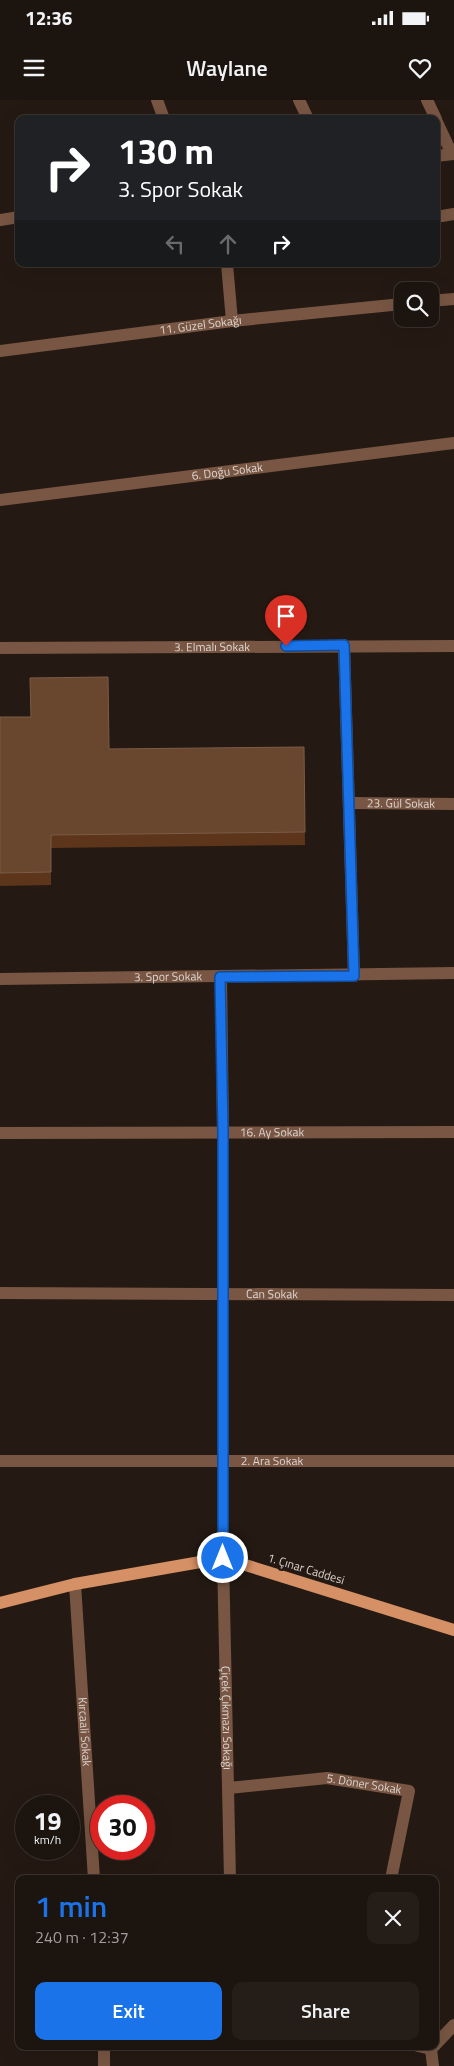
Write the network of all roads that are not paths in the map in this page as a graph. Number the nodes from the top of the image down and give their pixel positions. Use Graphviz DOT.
graph roads {
  1 [pos="158,100"];
  2 [pos="299,100"];
  3 [pos="427,100"];
  4 [pos="163,115"];
  5 [pos="306,115"];
  6 [pos="434,115"];
  7 [pos="440,128"];
  8 [pos="453,154"];
  9 [pos="440,156"];
  10 [pos="454,214"];
  11 [pos="440,216"];
  12 [pos="15,218"];
  13 [pos="0,220"];
  14 [pos="227,267"];
  15 [pos="454,299"];
  16 [pos="439,300"];
  17 [pos="394,305"];
  18 [pos="232,321"];
  19 [pos="0,351"];
  20 [pos="454,443"];
  21 [pos="0,500"];
  22 [pos="344,645"];
  23 [pos="454,646"];
  24 [pos="0,648"];
  25 [pos="349,803"];
  26 [pos="454,804"];
  27 [pos="454,973"];
  28 [pos="354,976"];
  29 [pos="220,977"];
  30 [pos="0,979"];
  31 [pos="223,1132"];
  32 [pos="454,1132"];
  33 [pos="0,1133"];
  34 [pos="223,1292"];
  35 [pos="0,1293"];
  36 [pos="454,1295"];
  37 [pos="0,1461"];
  38 [pos="454,1461"];
  39 [pos="223,1462"];
  40 [pos="223,1558"];
  41 [pos="75,1584"];
  42 [pos="0,1603"];
  43 [pos="454,1630"];
  44 [pos="229,1788"];
  45 [pos="94,1875"];
  46 [pos="230,1875"];
  47 [pos="392,1875"];
  48 [pos="454,2025"];
  49 [pos="439,2041"];
  50 [pos="104,2050"];
  51 [pos="433,2050"];
  52 [pos="104,2066"];
  53 [pos="433,2066"];
  1 -- 4 [label="street"];
  2 -- 5 [label="street"];
  3 -- 6 [label="street"];
  7 -- 8 [label="street"];
  8 -- 9 [label="street"];
  10 -- 11 [label="street"];
  12 -- 13 [label="street"];
  14 -- 18 [label="street"];
  15 -- 16 [label="street"];
  17 -- 18 [label="street, 11. Güzel Sokağı"];
  18 -- 19 [label="street, 11. Güzel Sokağı"];
  20 -- 21 [label="street, 6. Doğu Sokak"];
  22 -- 23 [label="street, 3. Elmalı Sokak"];
  22 -- 24 [label="street, 3. Elmalı Sokak"];
  22 -- 25 [label="street"];
  25 -- 26 [label="street, 23. Gül Sokak"];
  25 -- 28 [label="street"];
  27 -- 28 [label="street, 3. Spor Sokak"];
  28 -- 29 [label="street, 3. Spor Sokak"];
  29 -- 30 [label="street, 3. Spor Sokak"];
  29 -- 31 [label="street, Çiçek Çıkmazı Sokağı"];
  31 -- 32 [label="street, 16. Ay Sokak"];
  31 -- 33 [label="street, 16. Ay Sokak"];
  31 -- 34 [label="street, Çiçek Çıkmazı Sokağı"];
  34 -- 35 [label="street, Can Sokak"];
  34 -- 36 [label="street, Can Sokak"];
  34 -- 39 [label="street, Çiçek Çıkmazı Sokağı"];
  37 -- 39 [label="street, 2. Ara Sokak"];
  38 -- 39 [label="street, 2. Ara Sokak"];
  39 -- 40 [label="street, Çiçek Çıkmazı Sokağı"];
  40 -- 41 [label="main road, 1. Çınar Caddesi"];
  40 -- 43 [label="main road, 1. Çınar Caddesi"];
  40 -- 44 [label="street, Çiçek Çıkmazı Sokağı"];
  41 -- 42 [label="main road, 1. Çınar Caddesi"];
  41 -- 45 [label="street, Kırcaali Sokak"];
  44 -- 46 [label="street, Çiçek Çıkmazı Sokağı"];
  44 -- 47 [label="street, 5. Döner Sokak"];
  48 -- 49 [label="street"];
  50 -- 52 [label="street"];
  51 -- 53 [label="street"];
}
